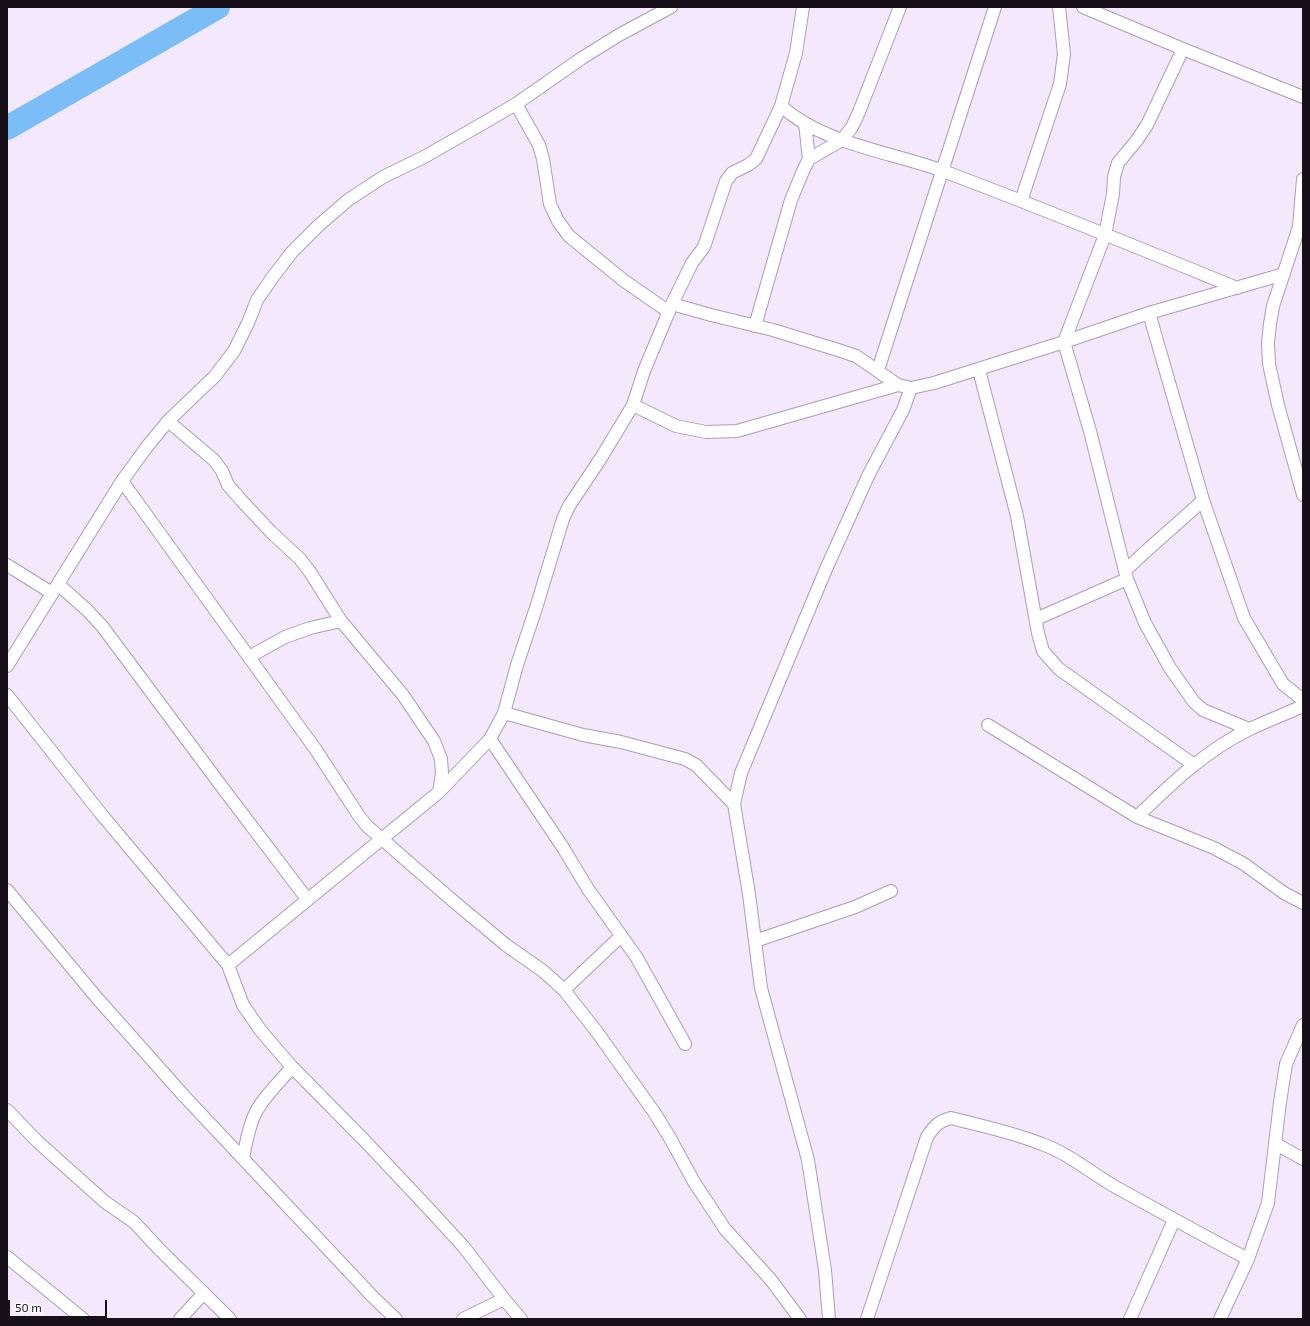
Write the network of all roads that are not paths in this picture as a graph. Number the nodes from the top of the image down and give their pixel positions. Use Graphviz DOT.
graph roads {
  1 [pos="671,7"];
  2 [pos="803,7"];
  3 [pos="900,7"];
  4 [pos="995,7"];
  5 [pos="1059,7"];
  6 [pos="1083,7"];
  7 [pos="1182,49"];
  8 [pos="1303,98"];
  9 [pos="516,104"];
  10 [pos="781,106"];
  11 [pos="805,123"];
  12 [pos="842,140"];
  13 [pos="809,159"];
  14 [pos="942,171"];
  15 [pos="1303,179"];
  16 [pos="1021,201"];
  17 [pos="1301,226"];
  18 [pos="1105,235"];
  19 [pos="1284,274"];
  20 [pos="1237,288"];
  21 [pos="670,308"];
  22 [pos="1149,313"];
  23 [pos="755,326"];
  24 [pos="1064,342"];
  25 [pos="878,370"];
  26 [pos="979,370"];
  27 [pos="898,385"];
  28 [pos="911,388"];
  29 [pos="632,405"];
  30 [pos="168,421"];
  31 [pos="122,481"];
  32 [pos="1303,492"];
  33 [pos="1203,500"];
  34 [pos="7,565"];
  35 [pos="1126,575"];
  36 [pos="55,588"];
  37 [pos="1036,619"];
  38 [pos="341,621"];
  39 [pos="249,657"];
  40 [pos="7,666"];
  41 [pos="7,695"];
  42 [pos="1303,700"];
  43 [pos="1303,706"];
  44 [pos="504,713"];
  45 [pos="988,725"];
  46 [pos="1249,729"];
  47 [pos="490,739"];
  48 [pos="1194,765"];
  49 [pos="439,792"];
  50 [pos="734,804"];
  51 [pos="1137,816"];
  52 [pos="383,840"];
  53 [pos="7,890"];
  54 [pos="891,891"];
  55 [pos="307,899"];
  56 [pos="1303,903"];
  57 [pos="621,936"];
  58 [pos="755,941"];
  59 [pos="228,965"];
  60 [pos="564,990"];
  61 [pos="1303,1025"];
  62 [pos="685,1044"];
  63 [pos="292,1067"];
  64 [pos="7,1110"];
  65 [pos="1276,1144"];
  66 [pos="242,1158"];
  67 [pos="1303,1159"];
  68 [pos="1174,1220"];
  69 [pos="7,1257"];
  70 [pos="1248,1259"];
  71 [pos="204,1293"];
  72 [pos="504,1299"];
  73 [pos="83,1319"];
  74 [pos="180,1319"];
  75 [pos="230,1319"];
  76 [pos="396,1319"];
  77 [pos="463,1319"];
  78 [pos="521,1319"];
  79 [pos="800,1319"];
  80 [pos="829,1319"];
  81 [pos="867,1319"];
  82 [pos="1130,1319"];
  83 [pos="1220,1319"];
  1 -- 9 [label="street"];
  2 -- 10 [label="street"];
  3 -- 12 [label="street"];
  4 -- 14 [label="street"];
  5 -- 16 [label="street"];
  6 -- 7 [label="street"];
  7 -- 8 [label="street"];
  7 -- 18 [label="street"];
  9 -- 21 [label="street"];
  9 -- 30 [label="street"];
  10 -- 11 [label="street"];
  10 -- 21 [label="street"];
  11 -- 12 [label="street"];
  11 -- 13 [label="street"];
  12 -- 13 [label="street"];
  12 -- 14 [label="street"];
  13 -- 23 [label="street"];
  14 -- 16 [label="street"];
  14 -- 25 [label="street"];
  15 -- 17 [label="street"];
  16 -- 18 [label="street"];
  17 -- 19 [label="street"];
  18 -- 20 [label="street"];
  18 -- 24 [label="street"];
  19 -- 20 [label="street"];
  19 -- 32 [label="street"];
  20 -- 22 [label="street"];
  21 -- 23 [label="street"];
  21 -- 29 [label="street"];
  22 -- 24 [label="street"];
  22 -- 33 [label="street"];
  23 -- 25 [label="street"];
  24 -- 26 [label="street"];
  24 -- 35 [label="street"];
  25 -- 27 [label="street"];
  26 -- 28 [label="street"];
  26 -- 37 [label="street"];
  27 -- 28 [label="street"];
  27 -- 29 [label="street"];
  28 -- 50 [label="street"];
  29 -- 44 [label="street"];
  30 -- 31 [label="street"];
  30 -- 38 [label="street"];
  31 -- 36 [label="street"];
  31 -- 39 [label="street"];
  33 -- 35 [label="street"];
  33 -- 42 [label="street"];
  34 -- 36 [label="street"];
  35 -- 37 [label="street"];
  35 -- 46 [label="street"];
  36 -- 40 [label="street"];
  36 -- 55 [label="street"];
  37 -- 48 [label="street"];
  38 -- 39 [label="street"];
  38 -- 49 [label="street"];
  39 -- 52 [label="street"];
  41 -- 59 [label="street"];
  43 -- 46 [label="street"];
  44 -- 47 [label="street"];
  44 -- 50 [label="street"];
  45 -- 51 [label="street"];
  46 -- 48 [label="street"];
  47 -- 49 [label="street"];
  47 -- 57 [label="street"];
  48 -- 51 [label="street"];
  49 -- 52 [label="street"];
  50 -- 58 [label="street"];
  51 -- 56 [label="street"];
  52 -- 55 [label="street"];
  52 -- 60 [label="street"];
  53 -- 66 [label="street"];
  54 -- 58 [label="street"];
  55 -- 59 [label="street"];
  57 -- 60 [label="street"];
  57 -- 62 [label="street"];
  58 -- 80 [label="street"];
  59 -- 63 [label="street"];
  60 -- 79 [label="street"];
  61 -- 65 [label="street"];
  63 -- 66 [label="street"];
  63 -- 72 [label="street"];
  64 -- 71 [label="street"];
  65 -- 67 [label="street"];
  65 -- 70 [label="street"];
  66 -- 76 [label="street"];
  68 -- 70 [label="street"];
  68 -- 81 [label="street"];
  68 -- 82 [label="street"];
  69 -- 73 [label="street"];
  70 -- 83 [label="street"];
  71 -- 74 [label="street"];
  71 -- 75 [label="street"];
  72 -- 77 [label="street"];
  72 -- 78 [label="street"];
}
